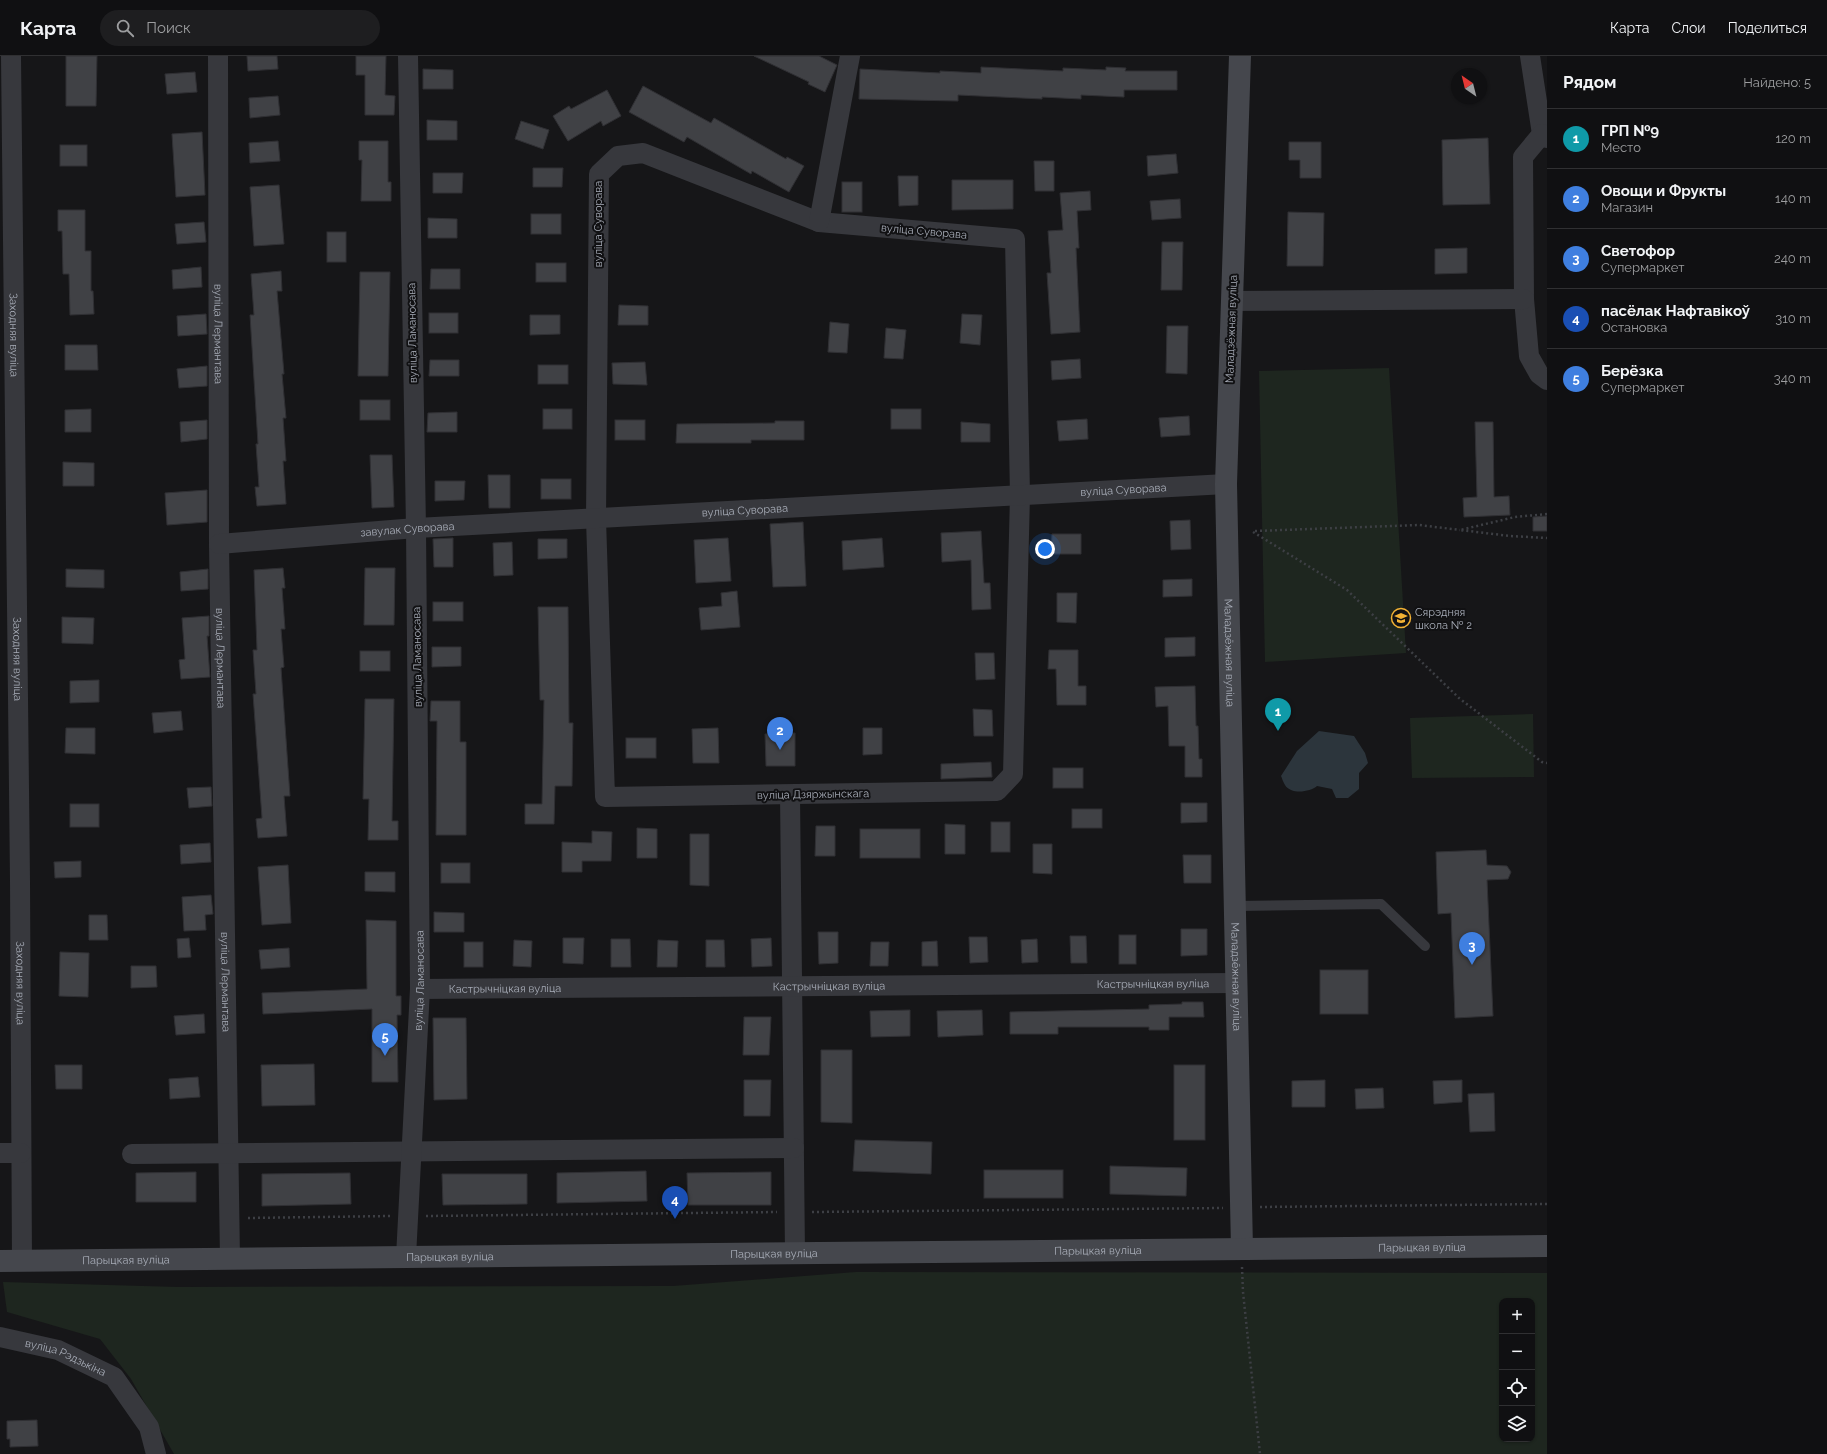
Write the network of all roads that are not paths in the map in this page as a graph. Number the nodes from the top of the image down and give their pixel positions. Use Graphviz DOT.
graph roads {
  1 [pos="11,56"];
  2 [pos="218,56"];
  3 [pos="408,56"];
  4 [pos="850,56"];
  5 [pos="1240,56"];
  6 [pos="1530,56"];
  7 [pos="1544,136"];
  8 [pos="819,222"];
  9 [pos="1524,299"];
  10 [pos="1232,301"];
  11 [pos="1547,380"];
  12 [pos="7,386"];
  13 [pos="1226,484"];
  14 [pos="1020,495"];
  15 [pos="596,519"];
  16 [pos="416,528"];
  17 [pos="219,544"];
  18 [pos="790,794"];
  19 [pos="1236,906"];
  20 [pos="1425,946"];
  21 [pos="1237,983"];
  22 [pos="792,985"];
  23 [pos="420,989"];
  24 [pos="794,1148"];
  25 [pos="411,1152"];
  26 [pos="0,1153"];
  27 [pos="21,1153"];
  28 [pos="132,1154"];
  29 [pos="228,1154"];
  30 [pos="1547,1246"];
  31 [pos="1242,1249"];
  32 [pos="795,1253"];
  33 [pos="406,1257"];
  34 [pos="230,1259"];
  35 [pos="0,1261"];
  36 [pos="22,1261"];
  37 [pos="0,1337"];
  38 [pos="156,1454"];
  1 -- 12 [label="street, Заходняя вуліца"];
  2 -- 17 [label="street, вуліца Лермантава"];
  3 -- 16 [label="street, вуліца Ламаносава"];
  4 -- 8 [label="street"];
  5 -- 10 [label="main road, Маладзёжная вуліца"];
  6 -- 7 [label="street"];
  7 -- 9 [label="street"];
  8 -- 14 [label="street, вуліца Суворава"];
  8 -- 15 [label="street, вуліца Суворава"];
  9 -- 10 [label="street"];
  9 -- 11 [label="street"];
  10 -- 13 [label="main road, Маладзёжная вуліца"];
  12 -- 27 [label="street, Заходняя вуліца"];
  13 -- 14 [label="street, вуліца Суворава"];
  13 -- 19 [label="main road, Маладзёжная вуліца"];
  14 -- 15 [label="street, вуліца Суворава"];
  14 -- 18 [label="street, вуліца Дзяржынскага"];
  15 -- 16 [label="street, завулак Суворава"];
  15 -- 18 [label="street, вуліца Дзяржынскага"];
  16 -- 17 [label="street, завулак Суворава"];
  16 -- 23 [label="street, вуліца Ламаносава"];
  17 -- 29 [label="street, вуліца Лермантава"];
  18 -- 22 [label="street"];
  19 -- 20 [label="lane"];
  19 -- 21 [label="main road, Маладзёжная вуліца"];
  21 -- 22 [label="street, Кастрычніцкая вуліца"];
  21 -- 31 [label="main road, Маладзёжная вуліца"];
  22 -- 23 [label="street, Кастрычніцкая вуліца"];
  22 -- 24 [label="street"];
  23 -- 25 [label="street, вуліца Ламаносава"];
  24 -- 25 [label="street"];
  24 -- 32 [label="street"];
  25 -- 29 [label="street"];
  25 -- 33 [label="street, вуліца Ламаносава"];
  26 -- 27 [label="street"];
  27 -- 36 [label="street, Заходняя вуліца"];
  28 -- 29 [label="street"];
  29 -- 34 [label="street, вуліца Лермантава"];
  30 -- 31 [label="main road, Парыцкая вуліца"];
  31 -- 32 [label="main road, Парыцкая вуліца"];
  32 -- 33 [label="main road, Парыцкая вуліца"];
  33 -- 34 [label="main road, Парыцкая вуліца"];
  34 -- 36 [label="main road, Парыцкая вуліца"];
  35 -- 36 [label="main road, Парыцкая вуліца"];
  37 -- 38 [label="street, вуліца Рэдзькіна"];
}
